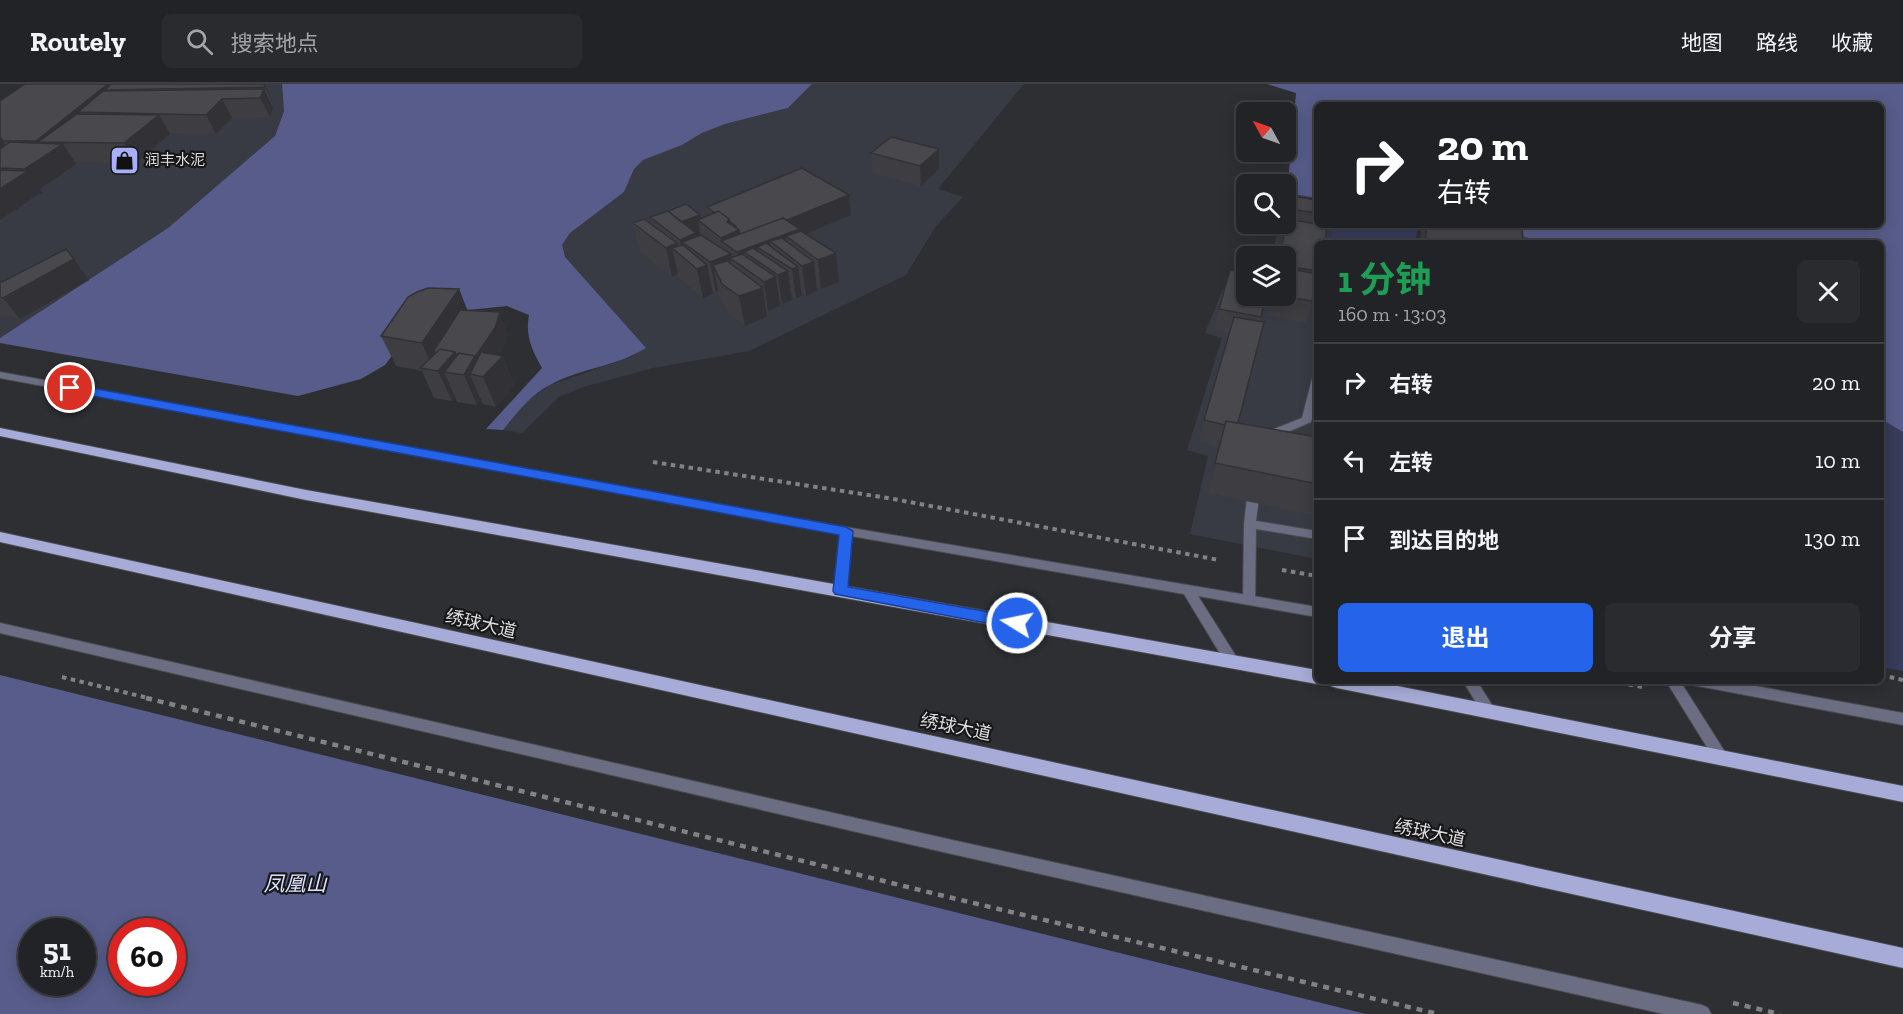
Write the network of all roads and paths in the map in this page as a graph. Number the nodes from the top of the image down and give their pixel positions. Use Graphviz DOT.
graph roads {
  1 [pos="0,375"];
  2 [pos="1314,391"];
  3 [pos="0,433"];
  4 [pos="1260,446"];
  5 [pos="651,462"];
  6 [pos="1256,479"];
  7 [pos="1250,524"];
  8 [pos="846,531"];
  9 [pos="1314,535"];
  10 [pos="0,537"];
  11 [pos="1250,565"];
  12 [pos="1314,576"];
  13 [pos="1187,589"];
  14 [pos="840,591"];
  15 [pos="1249,600"];
  16 [pos="1314,611"];
  17 [pos="0,628"];
  18 [pos="1232,661"];
  19 [pos="58,676"];
  20 [pos="1314,676"];
  21 [pos="1884,676"];
  22 [pos="1903,680"];
  23 [pos="1353,684"];
  24 [pos="1472,684"];
  25 [pos="1675,684"];
  26 [pos="1715,684"];
  27 [pos="1488,710"];
  28 [pos="1903,718"];
  29 [pos="1720,756"];
  30 [pos="1903,794"];
  31 [pos="1903,958"];
  32 [pos="1438,1014"];
  33 [pos="1702,1014"];
  1 -- 8 [label="street"];
  2 -- 4 [label="street"];
  3 -- 14 [label="main road"];
  5 -- 11 [label="path"];
  6 -- 7 [label="street"];
  7 -- 9 [label="street"];
  7 -- 11 [label="street"];
  8 -- 13 [label="street"];
  8 -- 14 [label="street"];
  10 -- 31 [label="main road, 绣球大道"];
  11 -- 12 [label="path"];
  11 -- 15 [label="street"];
  13 -- 15 [label="street"];
  13 -- 18 [label="street"];
  14 -- 18 [label="main road"];
  15 -- 16 [label="street"];
  17 -- 33 [label="street"];
  18 -- 20 [label="main road"];
  19 -- 32 [label="path"];
  21 -- 22 [label="path"];
  23 -- 27 [label="main road"];
  24 -- 27 [label="street"];
  25 -- 29 [label="street"];
  26 -- 28 [label="street"];
  27 -- 29 [label="main road"];
  29 -- 30 [label="main road"];
}
